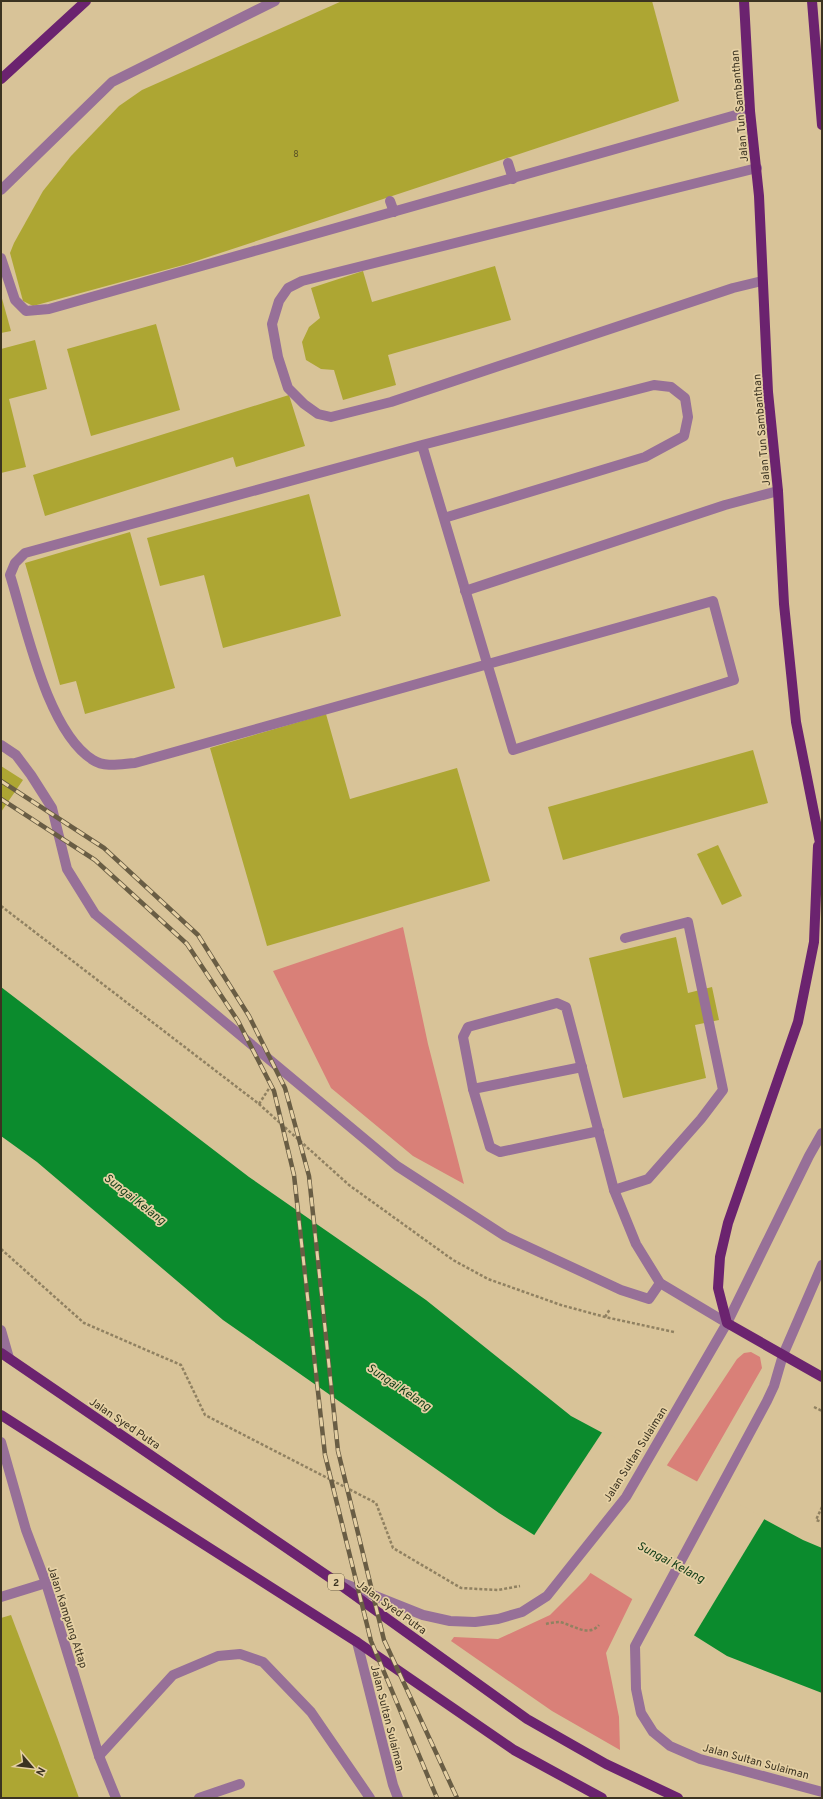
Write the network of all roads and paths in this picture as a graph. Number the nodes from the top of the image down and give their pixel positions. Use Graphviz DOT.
graph roads {
  1 [pos="86,1"];
  2 [pos="275,1"];
  3 [pos="744,1"];
  4 [pos="812,1"];
  5 [pos="1,79"];
  6 [pos="822,109"];
  7 [pos="750,111"];
  8 [pos="822,125"];
  9 [pos="508,162"];
  10 [pos="757,168"];
  11 [pos="512,178"];
  12 [pos="1,190"];
  13 [pos="390,201"];
  14 [pos="394,212"];
  15 [pos="1,258"];
  16 [pos="762,281"];
  17 [pos="422,445"];
  18 [pos="778,491"];
  19 [pos="444,518"];
  20 [pos="465,591"];
  21 [pos="486,665"];
  22 [pos="1,745"];
  23 [pos="818,842"];
  24 [pos="822,853"];
  25 [pos="1,906"];
  26 [pos="625,938"];
  27 [pos="582,1067"];
  28 [pos="273,1083"];
  29 [pos="473,1089"];
  30 [pos="259,1104"];
  31 [pos="599,1131"];
  32 [pos="822,1133"];
  33 [pos="614,1190"];
  34 [pos="1,1249"];
  35 [pos="822,1265"];
  36 [pos="660,1283"];
  37 [pos="727,1323"];
  38 [pos="1,1330"];
  39 [pos="674,1332"];
  40 [pos="5,1355"];
  41 [pos="783,1355"];
  42 [pos="822,1377"];
  43 [pos="814,1407"];
  44 [pos="822,1411"];
  45 [pos="1,1415"];
  46 [pos="1,1442"];
  47 [pos="822,1507"];
  48 [pos="822,1522"];
  49 [pos="332,1579"];
  50 [pos="46,1583"];
  51 [pos="524,1586"];
  52 [pos="1,1597"];
  53 [pos="543,1624"];
  54 [pos="598,1625"];
  55 [pos="357,1642"];
  56 [pos="99,1756"];
  57 [pos="240,1784"];
  58 [pos="822,1792"];
  59 [pos="116,1798"];
  60 [pos="199,1798"];
  61 [pos="370,1798"];
  62 [pos="398,1798"];
  63 [pos="602,1798"];
  64 [pos="678,1798"];
  1 -- 5 [label="main road"];
  2 -- 12 [label="street"];
  3 -- 7 [label="main road, Jalan Tun Sambanthan"];
  4 -- 6 [label="main road"];
  6 -- 8 [label="main road"];
  7 -- 10 [label="main road, Jalan Tun Sambanthan"];
  7 -- 11 [label="street"];
  9 -- 11 [label="street"];
  10 -- 16 [label="main road, Jalan Tun Sambanthan"];
  10 -- 16 [label="street"];
  11 -- 14 [label="street"];
  13 -- 14 [label="street"];
  14 -- 15 [label="street"];
  16 -- 18 [label="main road, Jalan Tun Sambanthan"];
  17 -- 19 [label="street"];
  17 -- 19 [label="street"];
  17 -- 21 [label="street"];
  18 -- 20 [label="street"];
  18 -- 23 [label="main road, Jalan Tun Sambanthan"];
  19 -- 20 [label="street"];
  20 -- 21 [label="street"];
  21 -- 21 [label="street"];
  22 -- 36 [label="street"];
  23 -- 24 [label="main road, Jalan Tun Sambanthan"];
  23 -- 37 [label="main road"];
  25 -- 30 [label="path"];
  26 -- 33 [label="street"];
  27 -- 29 [label="street"];
  27 -- 29 [label="street"];
  27 -- 31 [label="street"];
  28 -- 30 [label="path"];
  29 -- 31 [label="street"];
  30 -- 39 [label="path"];
  31 -- 33 [label="street"];
  32 -- 37 [label="street, Jalan Sultan Sulaiman"];
  33 -- 36 [label="street"];
  34 -- 51 [label="path"];
  35 -- 41 [label="street, Jalan Sultan Sulaiman"];
  36 -- 37 [label="street"];
  37 -- 41 [label="main road"];
  37 -- 49 [label="street, Jalan Sultan Sulaiman"];
  38 -- 40 [label="street"];
  40 -- 49 [label="main road, Jalan Syed Putra / 2"];
  41 -- 42 [label="main road"];
  41 -- 58 [label="street, Jalan Sultan Sulaiman"];
  43 -- 44 [label="path"];
  45 -- 55 [label="main road"];
  46 -- 50 [label="street, Jalan Kampung Attap"];
  47 -- 48 [label="path"];
  49 -- 64 [label="main road, Jalan Syed Putra / 2"];
  50 -- 52 [label="street"];
  50 -- 56 [label="street, Jalan Kampung Attap"];
  53 -- 54 [label="path"];
  55 -- 62 [label="street, Jalan Sultan Sulaiman"];
  55 -- 63 [label="main road"];
  56 -- 59 [label="street, Jalan Kampung Attap"];
  56 -- 61 [label="street"];
  57 -- 60 [label="street"];
}
